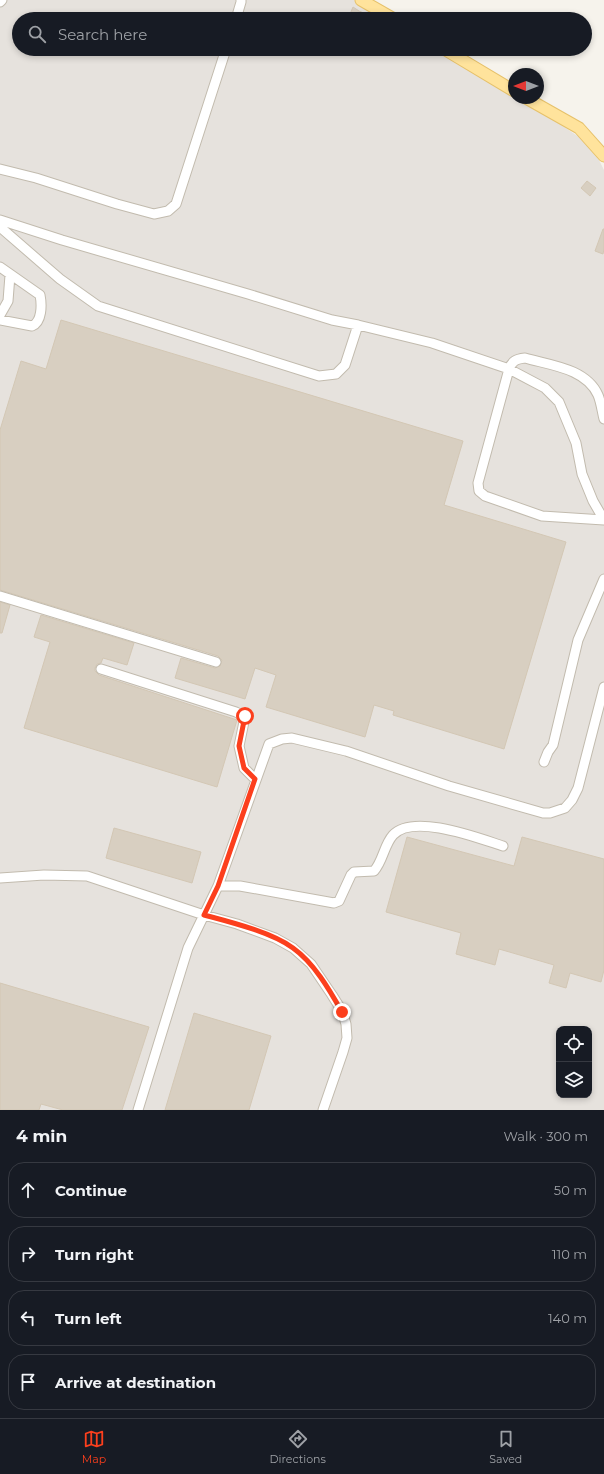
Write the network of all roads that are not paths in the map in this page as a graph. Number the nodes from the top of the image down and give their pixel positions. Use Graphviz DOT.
graph roads {
  1 [pos="241,0"];
  2 [pos="361,0"];
  3 [pos="238,12"];
  4 [pos="382,12"];
  5 [pos="224,56"];
  6 [pos="456,56"];
  7 [pos="508,86"];
  8 [pos="537,104"];
  9 [pos="604,156"];
  10 [pos="0,168"];
  11 [pos="0,220"];
  12 [pos="0,227"];
  13 [pos="0,267"];
  14 [pos="10,275"];
  15 [pos="0,315"];
  16 [pos="0,320"];
  17 [pos="358,325"];
  18 [pos="509,369"];
  19 [pos="604,419"];
  20 [pos="604,520"];
  21 [pos="604,579"];
  22 [pos="0,596"];
  23 [pos="216,662"];
  24 [pos="101,669"];
  25 [pos="604,687"];
  26 [pos="544,762"];
  27 [pos="255,779"];
  28 [pos="503,846"];
  29 [pos="0,878"];
  30 [pos="218,886"];
  31 [pos="204,915"];
  32 [pos="138,1110"];
  33 [pos="323,1110"];
  1 -- 3 [label="lane"];
  2 -- 4 [label="main road"];
  5 -- 10 [label="lane"];
  6 -- 7 [label="main road"];
  8 -- 9 [label="main road"];
  11 -- 17 [label="lane"];
  12 -- 17 [label="lane"];
  13 -- 14 [label="lane"];
  14 -- 15 [label="lane"];
  14 -- 16 [label="lane"];
  17 -- 18 [label="lane"];
  18 -- 19 [label="lane"];
  18 -- 20 [label="lane"];
  18 -- 20 [label="lane"];
  21 -- 26 [label="lane"];
  22 -- 23 [label="lane"];
  24 -- 27 [label="lane"];
  25 -- 27 [label="lane"];
  27 -- 30 [label="lane"];
  28 -- 30 [label="lane"];
  29 -- 31 [label="lane"];
  30 -- 31 [label="lane"];
  31 -- 32 [label="lane"];
  31 -- 33 [label="lane"];
}
